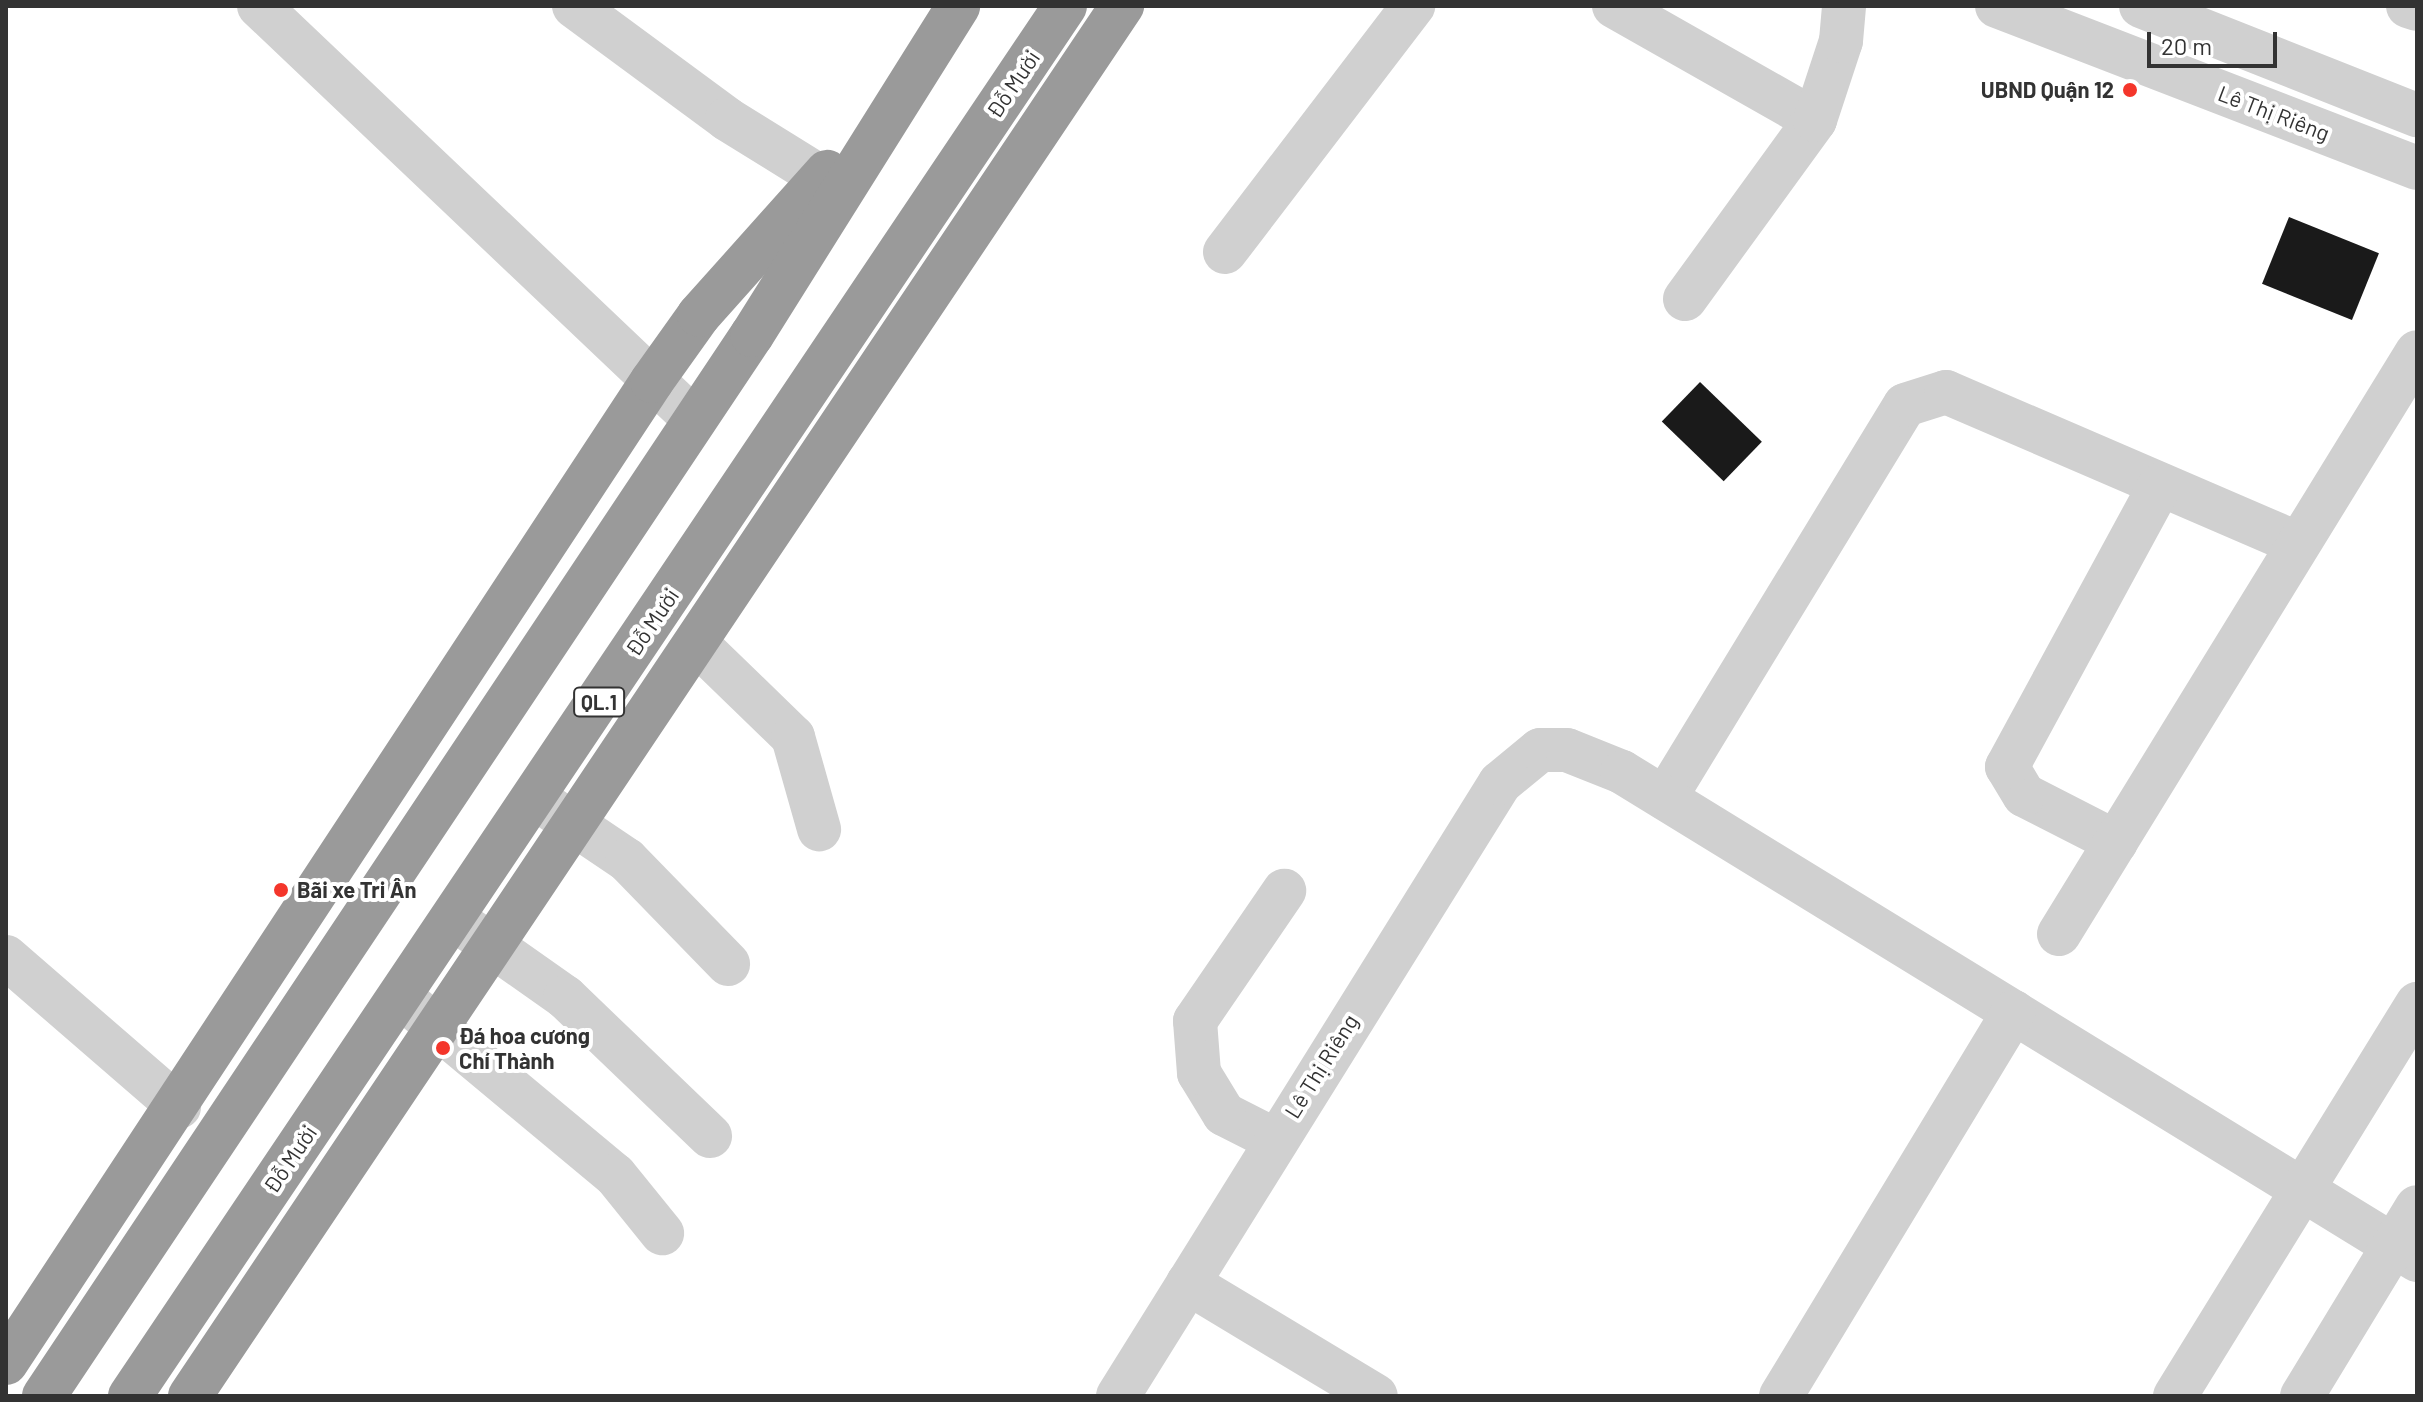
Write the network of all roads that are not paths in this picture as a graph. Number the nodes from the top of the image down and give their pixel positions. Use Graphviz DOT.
graph roads {
  1 [pos="259,6"];
  2 [pos="574,6"];
  3 [pos="1065,6"];
  4 [pos="1122,6"];
  5 [pos="1413,6"];
  6 [pos="1614,6"];
  7 [pos="1844,6"];
  8 [pos="1997,6"];
  9 [pos="2141,6"];
  10 [pos="2408,6"];
  11 [pos="2417,9"];
  12 [pos="943,12"];
  13 [pos="896,96"];
  14 [pos="2417,115"];
  15 [pos="1815,120"];
  16 [pos="2417,168"];
  17 [pos="822,178"];
  18 [pos="1225,252"];
  19 [pos="1685,299"];
  20 [pos="2417,352"];
  21 [pos="652,381"];
  22 [pos="695,420"];
  23 [pos="2160,485"];
  24 [pos="2296,543"];
  25 [pos="696,643"];
  26 [pos="535,798"];
  27 [pos="1665,798"];
  28 [pos="573,828"];
  29 [pos="819,829"];
  30 [pos="2116,842"];
  31 [pos="1284,891"];
  32 [pos="454,919"];
  33 [pos="2059,934"];
  34 [pos="491,950"];
  35 [pos="6,957"];
  36 [pos="728,964"];
  37 [pos="401,997"];
  38 [pos="2417,1004"];
  39 [pos="2014,1012"];
  40 [pos="439,1027"];
  41 [pos="179,1107"];
  42 [pos="710,1136"];
  43 [pos="1275,1140"];
  44 [pos="2301,1190"];
  45 [pos="2417,1207"];
  46 [pos="662,1233"];
  47 [pos="2405,1253"];
  48 [pos="1188,1283"];
  49 [pos="6,1363"];
  50 [pos="44,1396"];
  51 [pos="130,1396"];
  52 [pos="190,1396"];
  53 [pos="1118,1396"];
  54 [pos="1376,1396"];
  55 [pos="1781,1396"];
  56 [pos="2175,1396"];
  57 [pos="2302,1396"];
  1 -- 21 [label="street"];
  2 -- 17 [label="street"];
  3 -- 26 [label="highway, Đỗ Mười / QL.1"];
  4 -- 25 [label="highway, QL.1"];
  5 -- 18 [label="street"];
  6 -- 15 [label="street"];
  7 -- 15 [label="street"];
  8 -- 16 [label="street, Lê Thị Riêng"];
  9 -- 14 [label="street"];
  10 -- 11 [label="street"];
  12 -- 13 [label="highway"];
  13 -- 17 [label="highway"];
  13 -- 22 [label="highway"];
  15 -- 19 [label="street"];
  17 -- 21 [label="highway"];
  20 -- 24 [label="street"];
  21 -- 22 [label="street"];
  21 -- 41 [label="highway"];
  22 -- 50 [label="highway"];
  23 -- 24 [label="street"];
  23 -- 27 [label="street"];
  23 -- 30 [label="street"];
  24 -- 30 [label="street"];
  25 -- 28 [label="highway, QL.1"];
  25 -- 29 [label="street"];
  26 -- 28 [label="street"];
  26 -- 32 [label="highway, Đỗ Mười / QL.1"];
  27 -- 39 [label="street"];
  27 -- 43 [label="street, Lê Thị Riêng"];
  28 -- 34 [label="highway, QL.1"];
  28 -- 36 [label="street"];
  30 -- 33 [label="street"];
  31 -- 43 [label="street"];
  32 -- 34 [label="street"];
  32 -- 37 [label="highway, Đỗ Mười / QL.1"];
  34 -- 40 [label="highway, QL.1"];
  34 -- 42 [label="street"];
  35 -- 41 [label="street"];
  37 -- 40 [label="street"];
  37 -- 51 [label="highway, Đỗ Mười / QL.1"];
  38 -- 44 [label="street"];
  39 -- 44 [label="street"];
  39 -- 55 [label="street"];
  40 -- 46 [label="street"];
  40 -- 52 [label="highway, QL.1"];
  41 -- 49 [label="highway"];
  43 -- 48 [label="street, Lê Thị Riêng"];
  44 -- 47 [label="street"];
  44 -- 56 [label="street"];
  45 -- 47 [label="street"];
  47 -- 57 [label="street"];
  48 -- 53 [label="street, Lê Thị Riêng"];
  48 -- 54 [label="street"];
}
